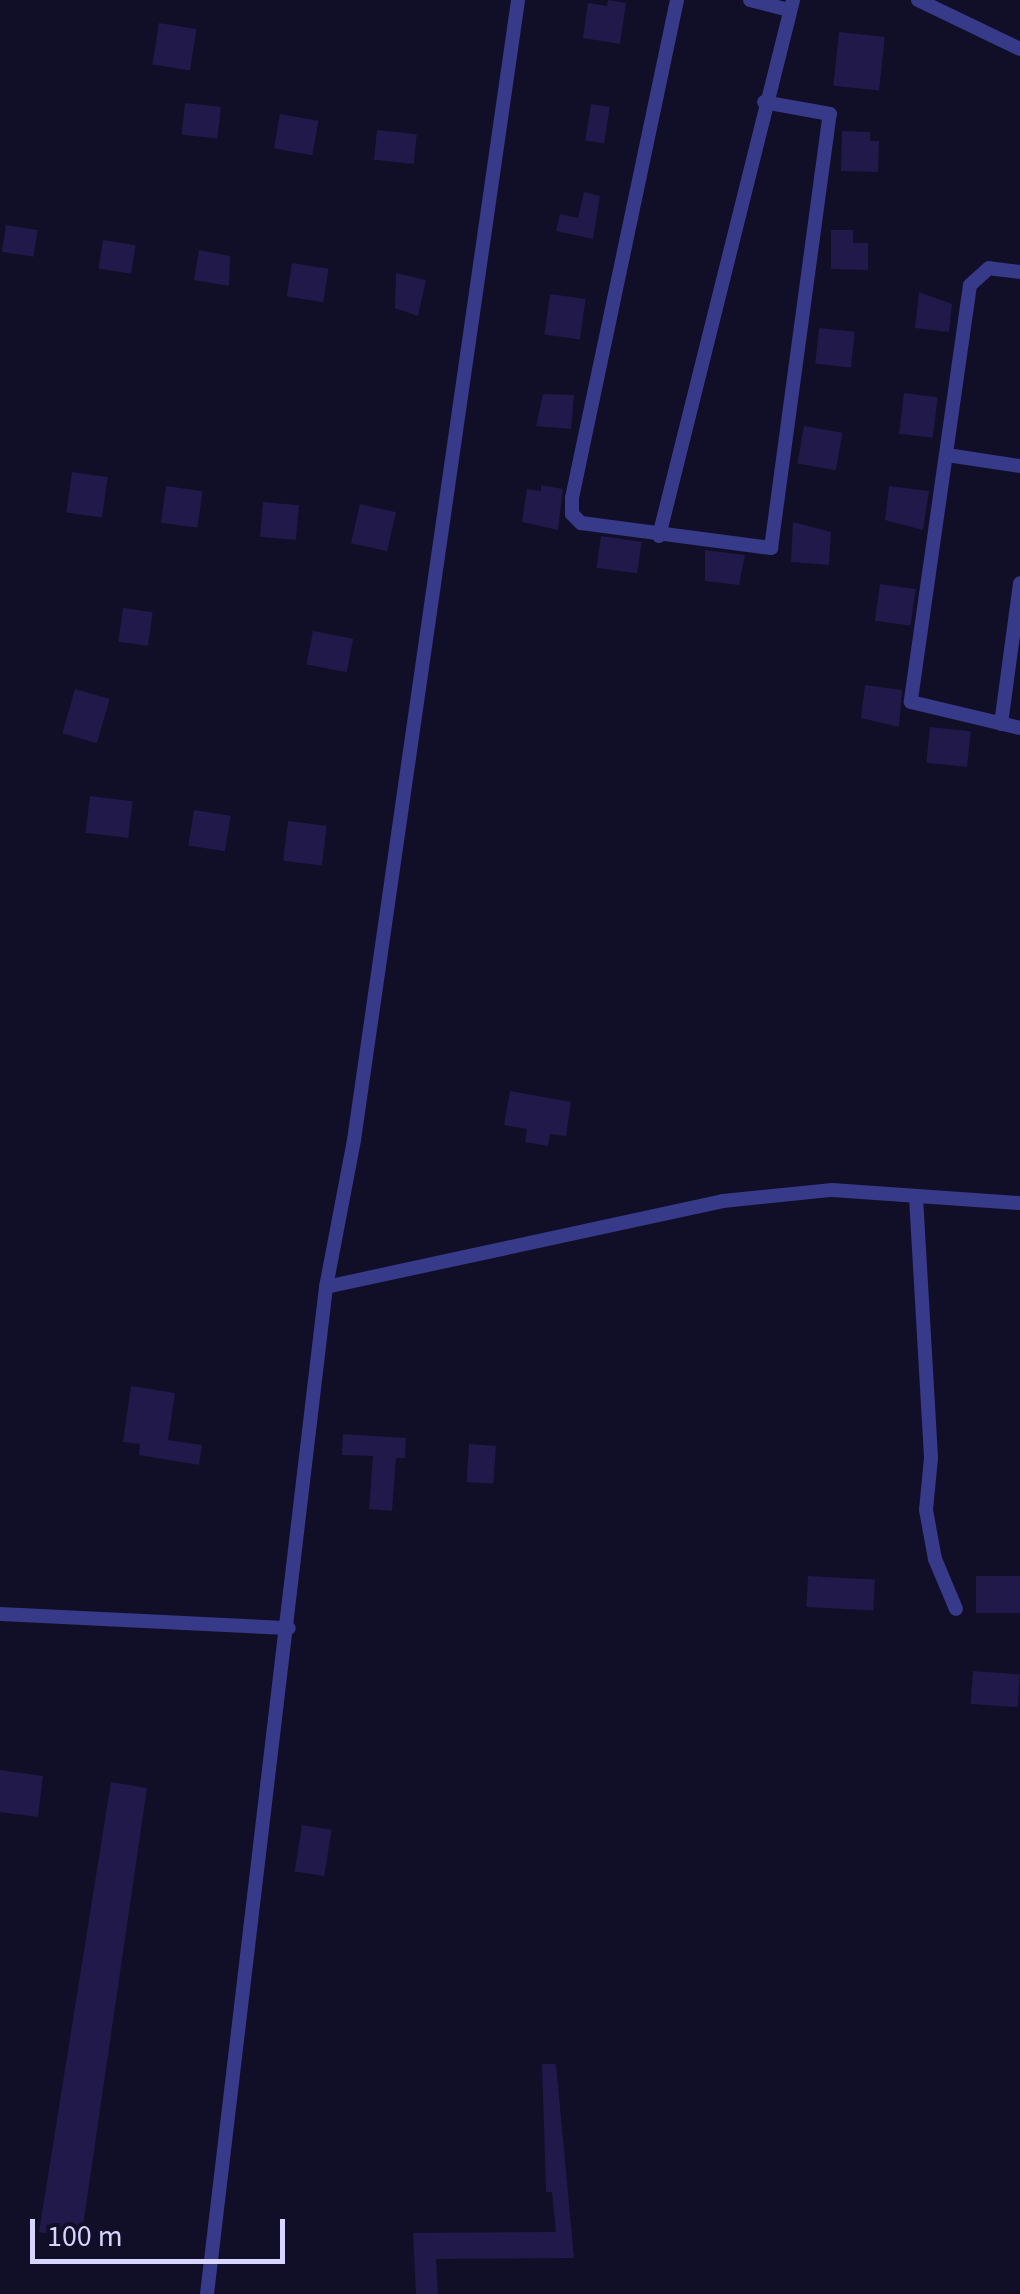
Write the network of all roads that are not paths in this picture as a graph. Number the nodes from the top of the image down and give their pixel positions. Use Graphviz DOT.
graph roads {
  1 [pos="518,0"];
  2 [pos="677,0"];
  3 [pos="750,0"];
  4 [pos="918,0"];
  5 [pos="791,5"];
  6 [pos="1020,49"];
  7 [pos="764,102"];
  8 [pos="1020,272"];
  9 [pos="947,455"];
  10 [pos="1020,466"];
  11 [pos="659,536"];
  12 [pos="1020,583"];
  13 [pos="1002,724"];
  14 [pos="1020,728"];
  15 [pos="916,1197"];
  16 [pos="1020,1203"];
  17 [pos="326,1287"];
  18 [pos="956,1608"];
  19 [pos="0,1614"];
  20 [pos="290,1628"];
  21 [pos="207,2294"];
  1 -- 17 [label="street"];
  2 -- 11 [label="street"];
  3 -- 5 [label="street"];
  4 -- 6 [label="street"];
  5 -- 7 [label="street"];
  7 -- 11 [label="street"];
  7 -- 11 [label="street"];
  8 -- 9 [label="street"];
  9 -- 10 [label="street"];
  9 -- 13 [label="street"];
  12 -- 13 [label="street"];
  13 -- 14 [label="street"];
  15 -- 16 [label="street"];
  15 -- 17 [label="street"];
  15 -- 18 [label="street"];
  17 -- 20 [label="street"];
  19 -- 20 [label="street"];
  20 -- 21 [label="street"];
}
